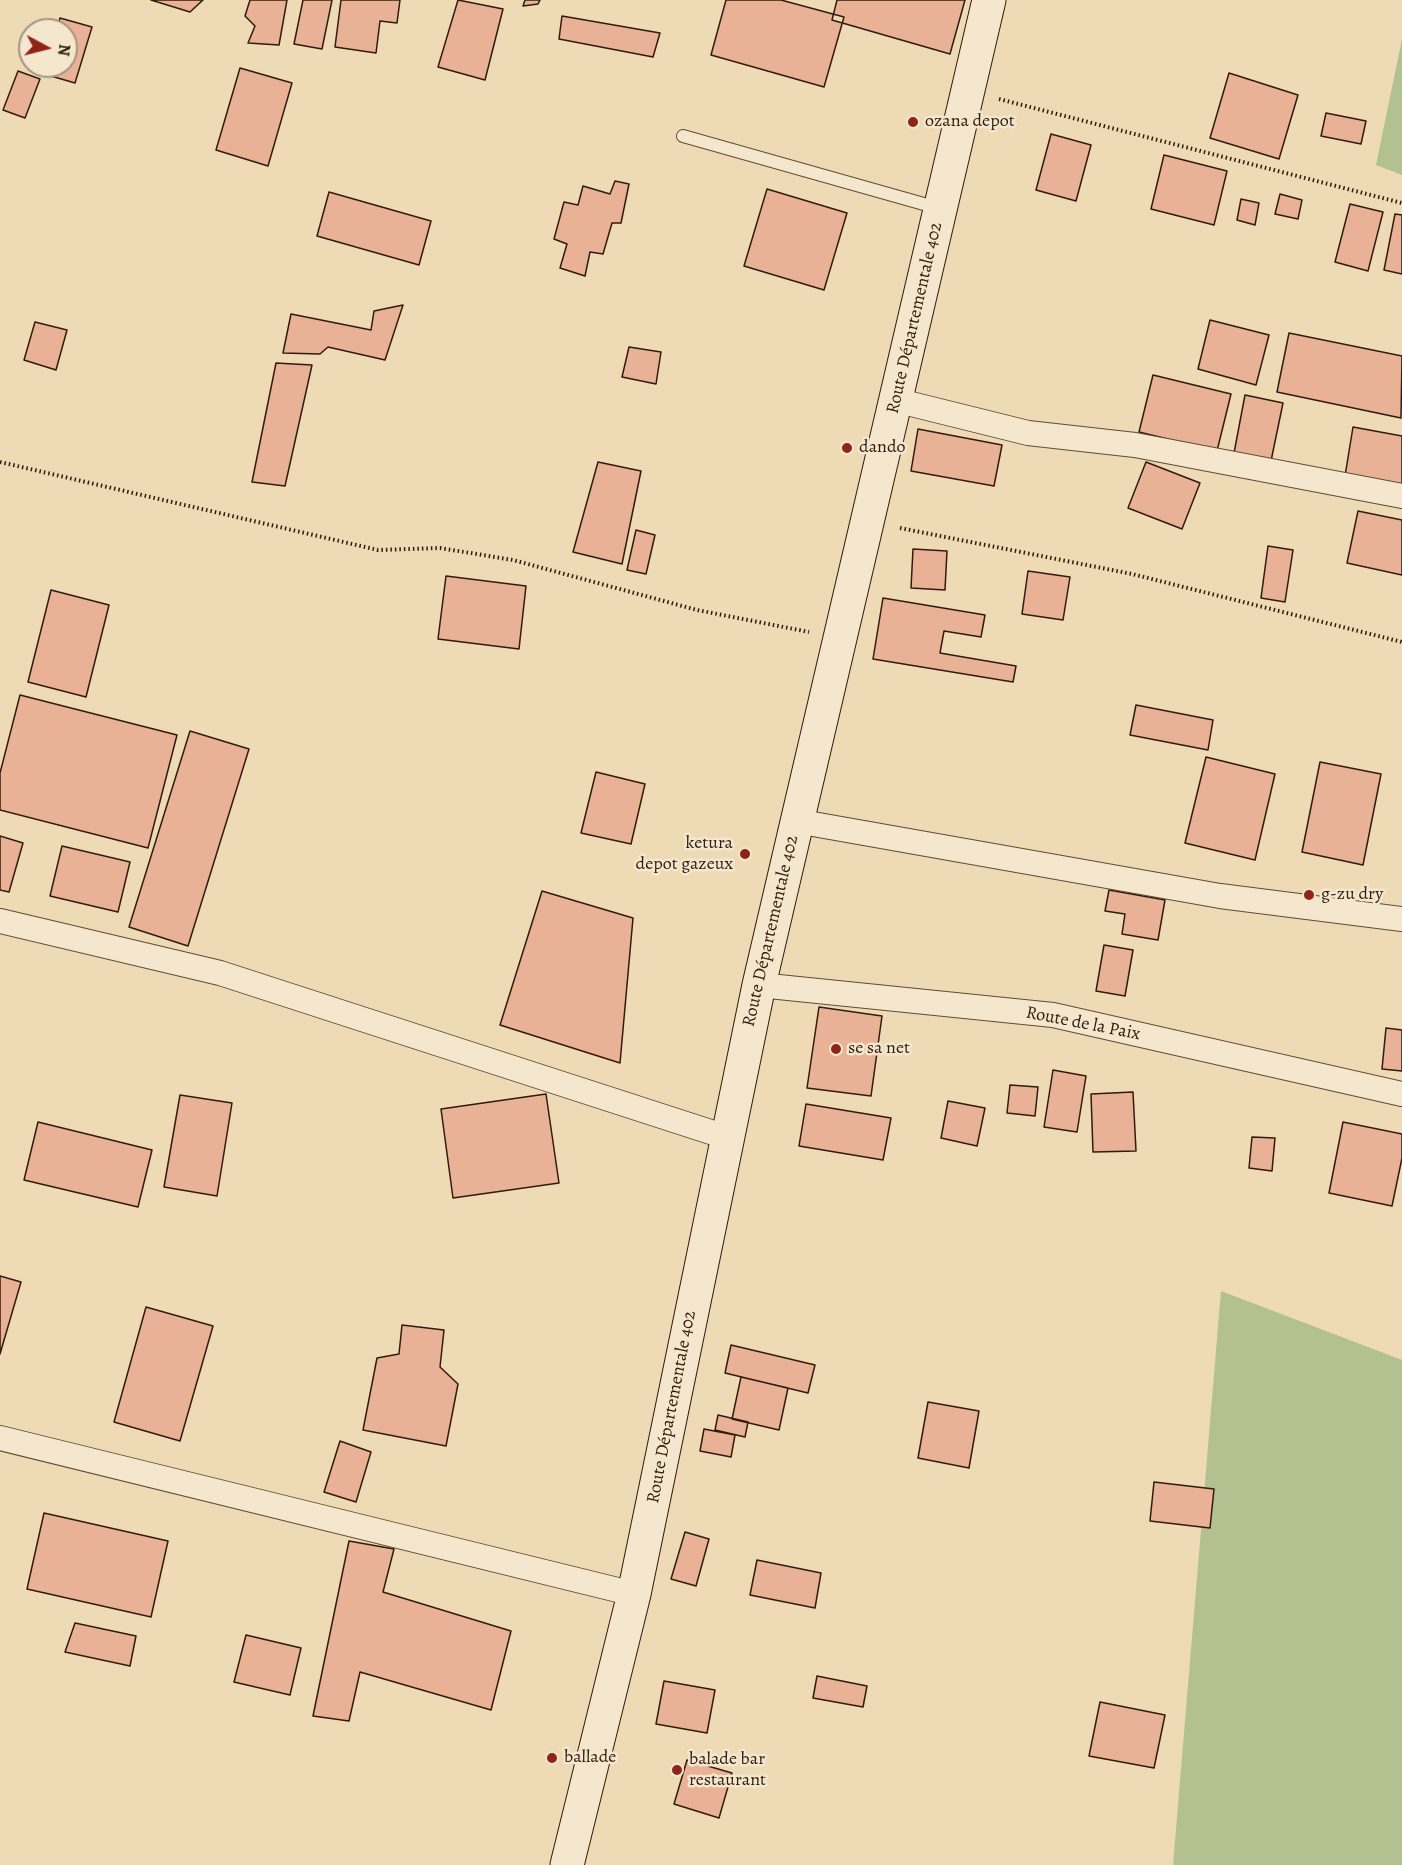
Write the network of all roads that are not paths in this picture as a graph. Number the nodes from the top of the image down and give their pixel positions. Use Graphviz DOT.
graph roads {
  1 [pos="989,0"];
  2 [pos="682,136"];
  3 [pos="940,208"];
  4 [pos="895,400"];
  5 [pos="1402,496"];
  6 [pos="796,821"];
  7 [pos="1402,919"];
  8 [pos="0,921"];
  9 [pos="759,985"];
  10 [pos="1402,1094"];
  11 [pos="726,1137"];
  12 [pos="0,1438"];
  13 [pos="634,1594"];
  14 [pos="567,1865"];
  1 -- 3 [label="main road, Route Départementale 402"];
  2 -- 3 [label="lane"];
  3 -- 4 [label="main road, Route Départementale 402"];
  4 -- 5 [label="street"];
  4 -- 6 [label="main road, Route Départementale 402"];
  6 -- 7 [label="street"];
  6 -- 9 [label="main road, Route Départementale 402"];
  8 -- 11 [label="street"];
  9 -- 10 [label="street, Route de la Paix"];
  9 -- 11 [label="main road, Route Départementale 402"];
  11 -- 13 [label="main road, Route Départementale 402"];
  12 -- 13 [label="street"];
  13 -- 14 [label="main road, Route Départementale 402"];
}
